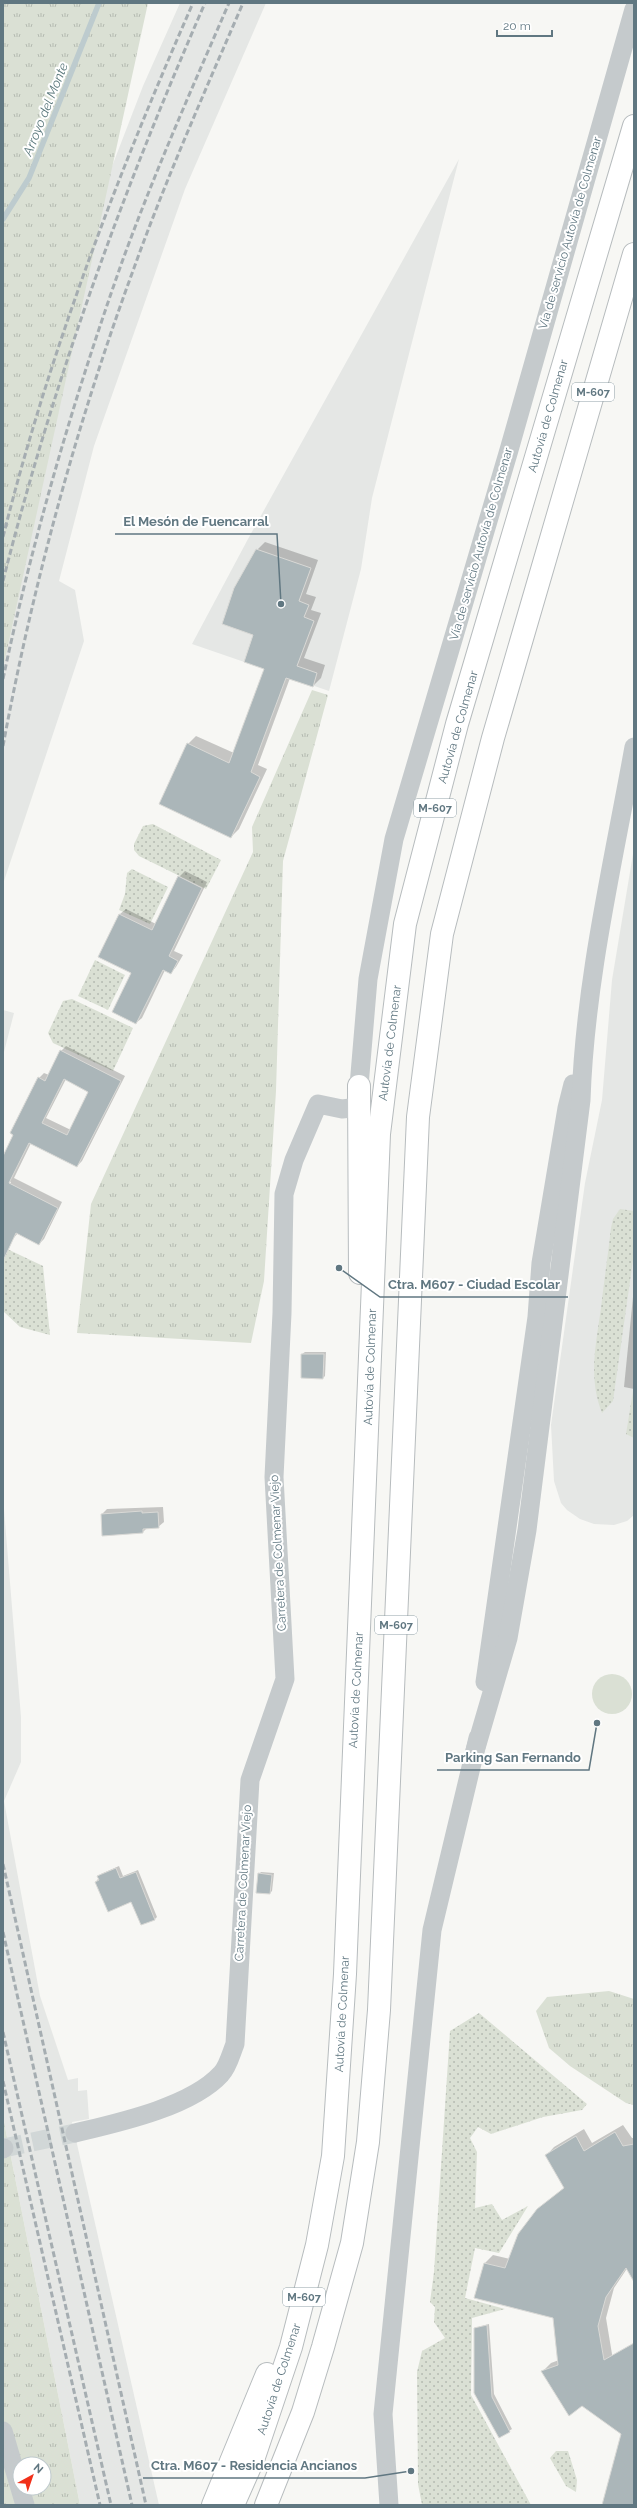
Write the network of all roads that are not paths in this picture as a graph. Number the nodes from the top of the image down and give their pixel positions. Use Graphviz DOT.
graph roads {
  1 [pos="634,9"];
  2 [pos="634,126"];
  3 [pos="634,254"];
  4 [pos="628,283"];
  5 [pos="634,747"];
  6 [pos="583,1045"];
  7 [pos="359,1097"];
  8 [pos="536,1318"];
  9 [pos="518,1505"];
  10 [pos="365,1513"];
  11 [pos="513,1546"];
  12 [pos="475,1751"];
  13 [pos="339,2080"];
  14 [pos="75,2133"];
  15 [pos="3,2431"];
  16 [pos="25,2505"];
  17 [pos="213,2505"];
  18 [pos="233,2505"];
  19 [pos="266,2505"];
  20 [pos="390,2505"];
  1 -- 7 [label="street, Vía de servicio Autovía de Colmenar"];
  2 -- 10 [label="highway, Autovía de Colmenar / M-607"];
  3 -- 4 [label="highway, M-607"];
  4 -- 19 [label="highway, M-607"];
  5 -- 6 [label="street"];
  6 -- 8 [label="street"];
  6 -- 12 [label="street"];
  7 -- 10 [label="highway"];
  7 -- 14 [label="street, Carretera de Colmenar Viejo"];
  8 -- 9 [label="street"];
  8 -- 12 [label="street"];
  10 -- 13 [label="highway, Autovía de Colmenar / M-607"];
  11 -- 12 [label="street"];
  12 -- 20 [label="street"];
  13 -- 17 [label="highway"];
  13 -- 18 [label="highway, Autovía de Colmenar / M-607"];
  15 -- 16 [label="street"];
}
